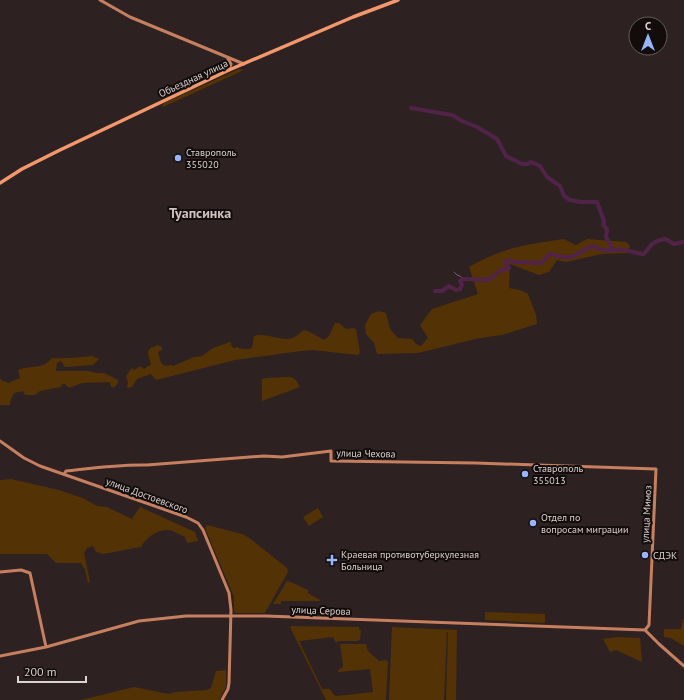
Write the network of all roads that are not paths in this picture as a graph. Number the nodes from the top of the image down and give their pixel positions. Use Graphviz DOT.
graph roads {
  1 [pos="100,0"];
  2 [pos="398,0"];
  3 [pos="226,57"];
  4 [pos="244,64"];
  5 [pos="229,70"];
  6 [pos="0,183"];
  7 [pos="0,441"];
  8 [pos="656,469"];
  9 [pos="64,474"];
  10 [pos="0,572"];
  11 [pos="231,616"];
  12 [pos="645,630"];
  13 [pos="46,647"];
  14 [pos="0,656"];
  15 [pos="684,666"];
  16 [pos="222,700"];
  1 -- 3 [label="street"];
  2 -- 4 [label="main road, Объездная улица"];
  3 -- 4 [label="street"];
  3 -- 5 [label="street"];
  4 -- 5 [label="main road, Объездная улица"];
  5 -- 6 [label="main road, Объездная улица"];
  7 -- 9 [label="street, улица Достоевского"];
  8 -- 9 [label="street, улица Чехова"];
  8 -- 12 [label="street, улица Мимоз"];
  9 -- 11 [label="street, улица Достоевского"];
  10 -- 13 [label="street"];
  11 -- 12 [label="street, улица Серова"];
  11 -- 13 [label="street, улица Серова"];
  11 -- 16 [label="street, улица Достоевского"];
  12 -- 15 [label="street"];
  13 -- 14 [label="street, улица Серова"];
}
